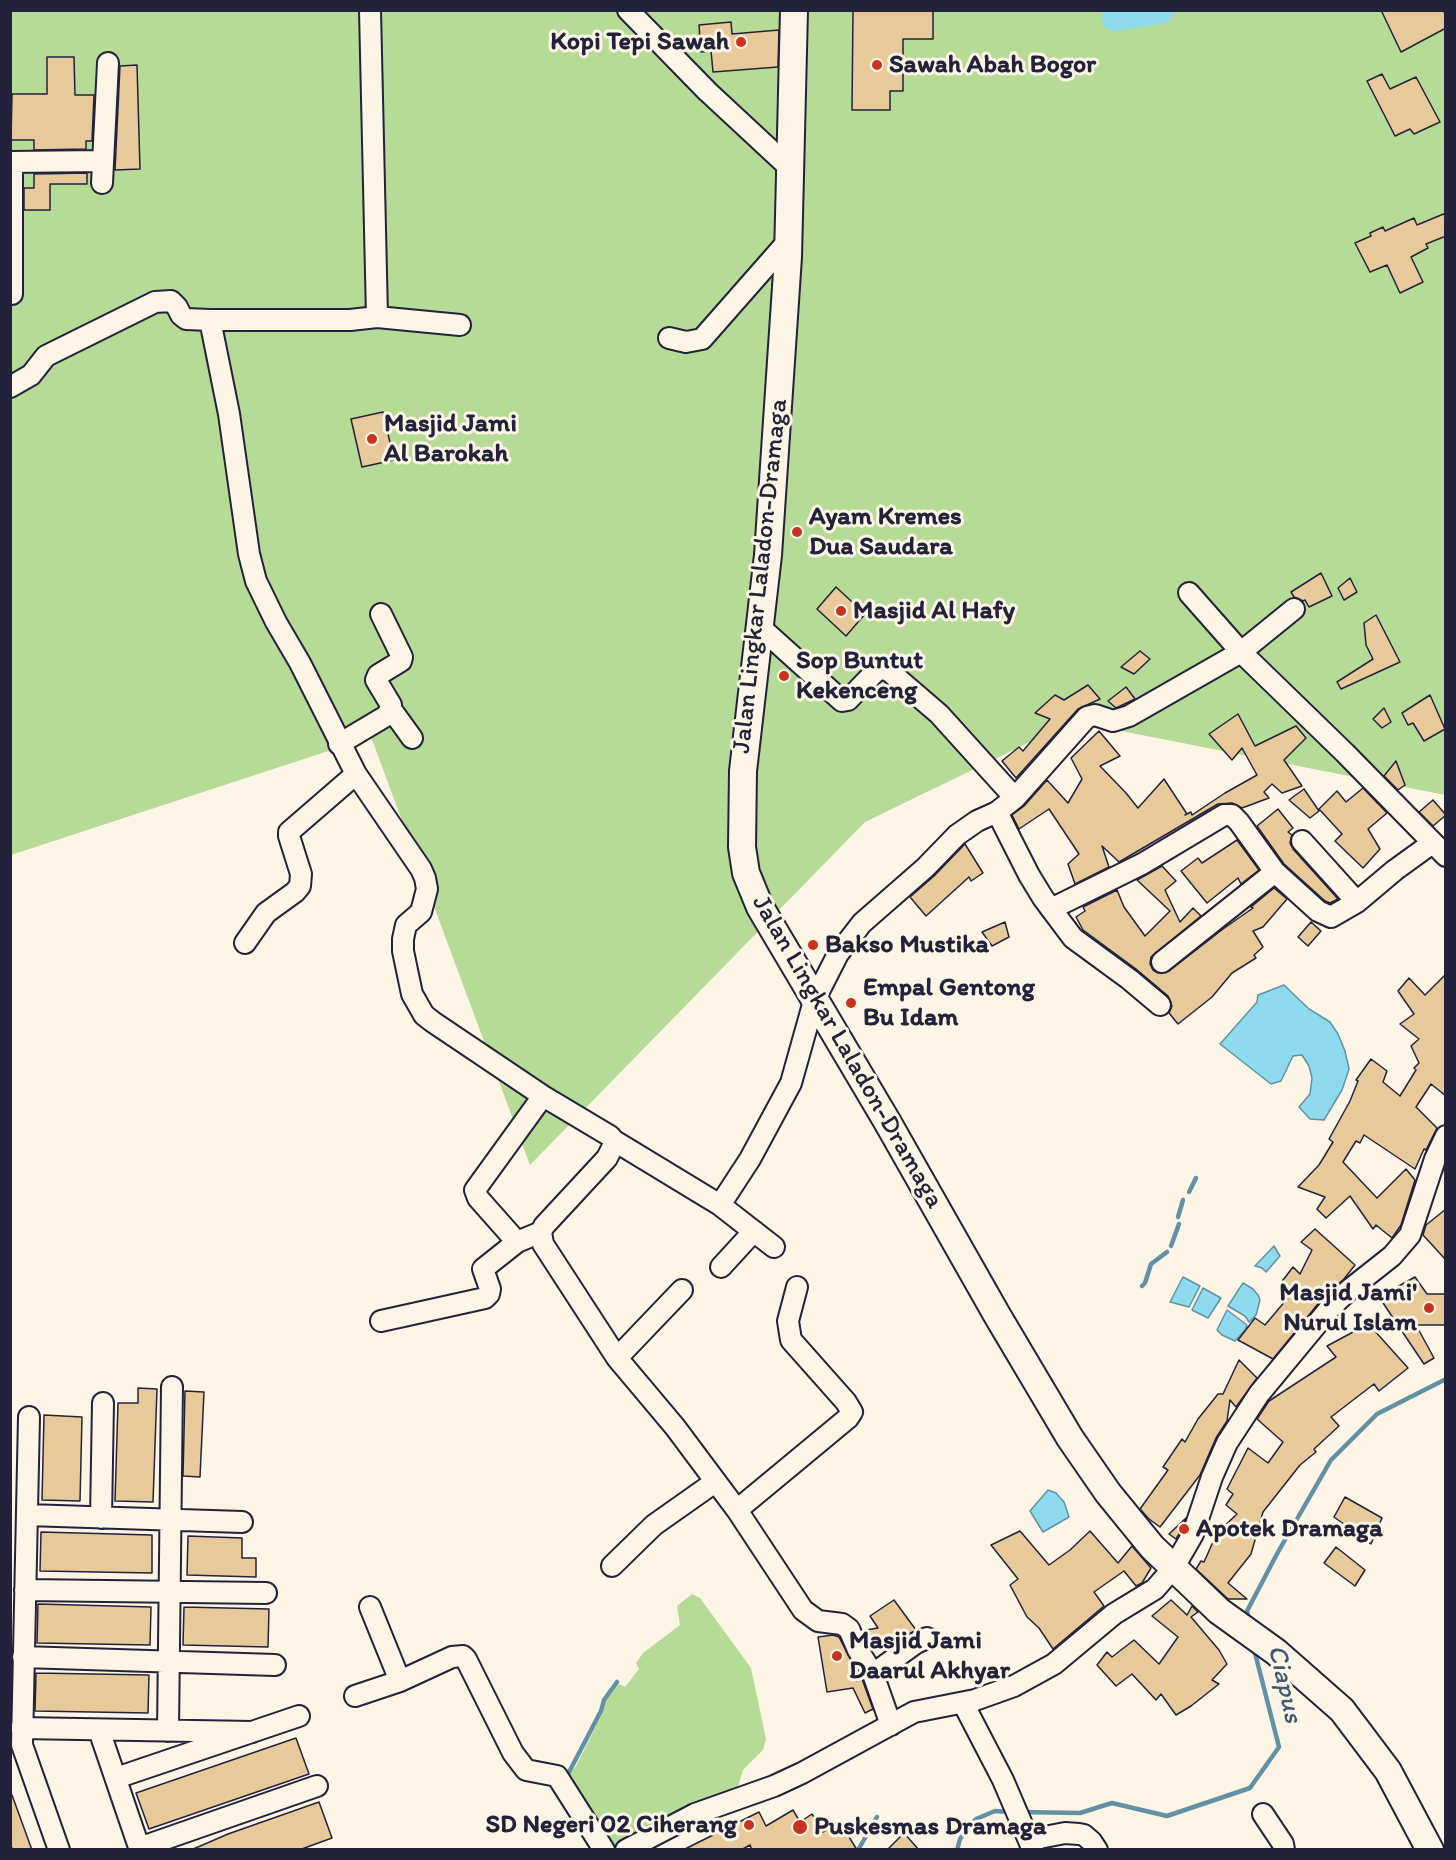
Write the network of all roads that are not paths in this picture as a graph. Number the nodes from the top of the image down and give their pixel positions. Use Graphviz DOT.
graph roads {
  1 [pos="370,10"];
  2 [pos="628,10"];
  3 [pos="794,10"];
  4 [pos="108,63"];
  5 [pos="102,161"];
  6 [pos="11,162"];
  7 [pos="792,170"];
  8 [pos="102,183"];
  9 [pos="789,240"];
  10 [pos="12,294"];
  11 [pos="377,317"];
  12 [pos="210,320"];
  13 [pos="460,326"];
  14 [pos="669,338"];
  15 [pos="10,387"];
  16 [pos="1189,593"];
  17 [pos="1294,609"];
  18 [pos="381,614"];
  19 [pos="760,627"];
  20 [pos="1241,652"];
  21 [pos="391,709"];
  22 [pos="412,738"];
  23 [pos="339,744"];
  24 [pos="356,774"];
  25 [pos="1015,798"];
  26 [pos="998,812"];
  27 [pos="1302,841"];
  28 [pos="1438,850"];
  29 [pos="1275,872"];
  30 [pos="1357,902"];
  31 [pos="1051,909"];
  32 [pos="245,944"];
  33 [pos="1162,962"];
  34 [pos="814,1001"];
  35 [pos="1160,1005"];
  36 [pos="543,1096"];
  37 [pos="1446,1136"];
  38 [pos="613,1140"];
  39 [pos="720,1205"];
  40 [pos="754,1231"];
  41 [pos="541,1232"];
  42 [pos="518,1242"];
  43 [pos="774,1247"];
  44 [pos="721,1267"];
  45 [pos="797,1287"];
  46 [pos="682,1290"];
  47 [pos="381,1321"];
  48 [pos="617,1358"];
  49 [pos="172,1387"];
  50 [pos="103,1403"];
  51 [pos="28,1417"];
  52 [pos="715,1482"];
  53 [pos="737,1510"];
  54 [pos="27,1515"];
  55 [pos="101,1518"];
  56 [pos="171,1520"];
  57 [pos="242,1522"];
  58 [pos="612,1566"];
  59 [pos="1172,1568"];
  60 [pos="25,1590"];
  61 [pos="170,1592"];
  62 [pos="266,1593"];
  63 [pos="370,1607"];
  64 [pos="927,1638"];
  65 [pos="23,1657"];
  66 [pos="168,1662"];
  67 [pos="275,1665"];
  68 [pos="873,1674"];
  69 [pos="400,1681"];
  70 [pos="355,1696"];
  71 [pos="963,1703"];
  72 [pos="299,1716"];
  73 [pos="891,1725"];
  74 [pos="21,1728"];
  75 [pos="99,1730"];
  76 [pos="168,1731"];
  77 [pos="252,1732"];
  78 [pos="116,1778"];
  79 [pos="317,1785"];
  80 [pos="1263,1814"];
  81 [pos="1029,1840"];
  82 [pos="140,1849"];
  83 [pos="59,1850"];
  84 [pos="604,1850"];
  85 [pos="626,1850"];
  86 [pos="1097,1850"];
  87 [pos="1284,1850"];
  88 [pos="1430,1850"];
  1 -- 11 [label="street"];
  2 -- 7 [label="street"];
  3 -- 7 [label="main road, Jalan Lingkar Laladon-Dramaga"];
  4 -- 5 [label="street"];
  5 -- 6 [label="street"];
  5 -- 8 [label="street"];
  6 -- 10 [label="street"];
  7 -- 9 [label="main road, Jalan Lingkar Laladon-Dramaga"];
  9 -- 14 [label="street"];
  9 -- 19 [label="main road, Jalan Lingkar Laladon-Dramaga"];
  11 -- 12 [label="street"];
  11 -- 13 [label="street"];
  12 -- 15 [label="street"];
  12 -- 23 [label="street"];
  16 -- 20 [label="street"];
  17 -- 20 [label="street"];
  18 -- 21 [label="street"];
  19 -- 25 [label="street"];
  19 -- 34 [label="main road, Jalan Lingkar Laladon-Dramaga"];
  20 -- 25 [label="street"];
  20 -- 28 [label="street"];
  21 -- 22 [label="street"];
  21 -- 23 [label="street"];
  23 -- 24 [label="street"];
  24 -- 32 [label="street"];
  24 -- 36 [label="street"];
  25 -- 26 [label="street"];
  26 -- 31 [label="street"];
  26 -- 34 [label="street"];
  27 -- 30 [label="street"];
  28 -- 30 [label="street"];
  29 -- 30 [label="street"];
  29 -- 31 [label="street"];
  29 -- 33 [label="street"];
  31 -- 35 [label="street"];
  34 -- 39 [label="street"];
  34 -- 59 [label="main road, Jalan Lingkar Laladon-Dramaga"];
  36 -- 38 [label="street"];
  36 -- 42 [label="street"];
  37 -- 59 [label="street"];
  38 -- 39 [label="street"];
  38 -- 41 [label="street"];
  39 -- 40 [label="street"];
  40 -- 43 [label="street"];
  40 -- 44 [label="street"];
  41 -- 42 [label="street"];
  41 -- 48 [label="street"];
  42 -- 47 [label="street"];
  45 -- 53 [label="street"];
  46 -- 48 [label="street"];
  48 -- 52 [label="street"];
  49 -- 56 [label="street"];
  50 -- 55 [label="street"];
  51 -- 54 [label="street"];
  52 -- 53 [label="street"];
  52 -- 58 [label="street"];
  53 -- 68 [label="street"];
  54 -- 55 [label="street"];
  54 -- 60 [label="street"];
  55 -- 56 [label="street"];
  56 -- 57 [label="street"];
  56 -- 61 [label="street"];
  59 -- 71 [label="street"];
  59 -- 88 [label="main road, Jalan Lingkar Laladon-Dramaga"];
  60 -- 61 [label="street"];
  60 -- 65 [label="street"];
  61 -- 62 [label="street"];
  61 -- 66 [label="street"];
  63 -- 69 [label="street"];
  64 -- 68 [label="street"];
  65 -- 66 [label="street"];
  65 -- 74 [label="street"];
  66 -- 67 [label="street"];
  66 -- 76 [label="street"];
  68 -- 73 [label="street"];
  69 -- 70 [label="street"];
  69 -- 84 [label="street"];
  71 -- 73 [label="street"];
  71 -- 81 [label="street"];
  72 -- 77 [label="street"];
  73 -- 85 [label="street"];
  74 -- 75 [label="street"];
  74 -- 83 [label="street"];
  75 -- 76 [label="street"];
  75 -- 78 [label="street"];
  76 -- 77 [label="street"];
  77 -- 78 [label="street"];
  78 -- 82 [label="street"];
  79 -- 82 [label="street"];
  80 -- 87 [label="street"];
  81 -- 86 [label="street"];
}
